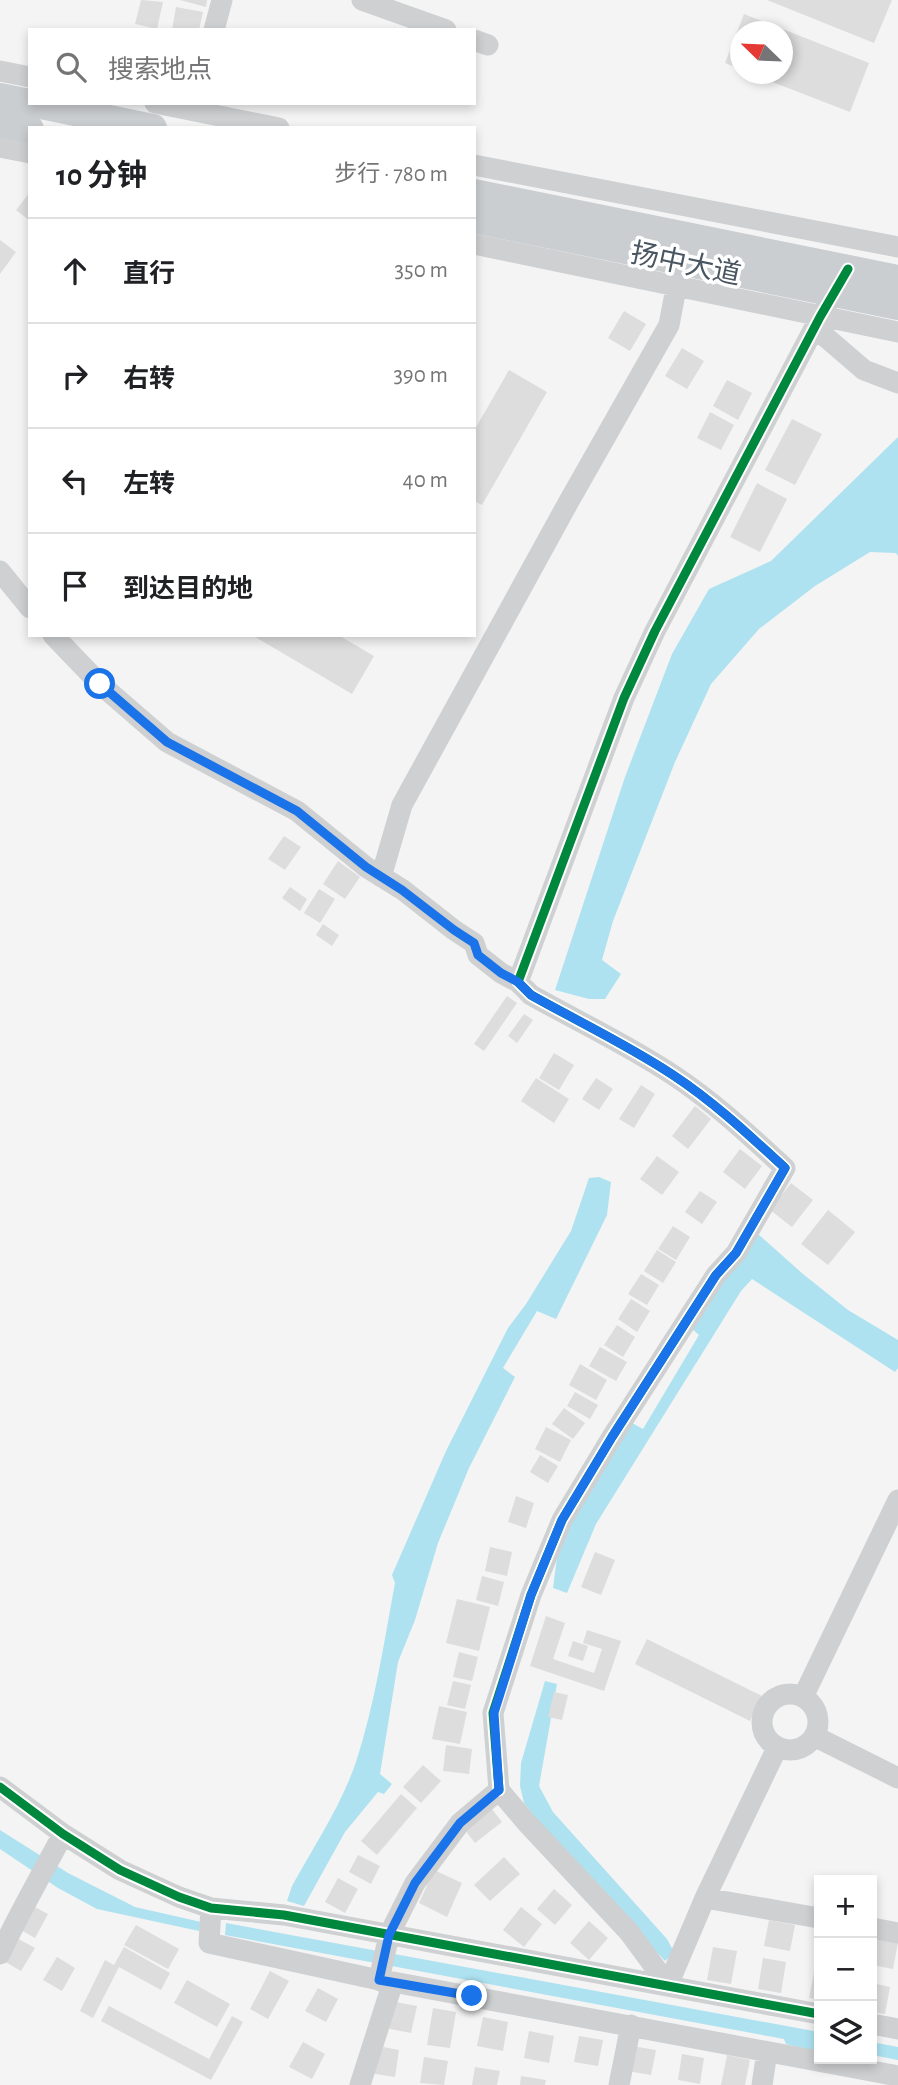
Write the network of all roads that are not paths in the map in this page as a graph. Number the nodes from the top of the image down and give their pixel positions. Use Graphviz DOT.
graph roads {
  1 [pos="222,0"];
  2 [pos="362,0"];
  3 [pos="215,28"];
  4 [pos="440,28"];
  5 [pos="0,71"];
  6 [pos="28,78"];
  7 [pos="0,97"];
  8 [pos="28,102"];
  9 [pos="41,105"];
  10 [pos="162,105"];
  11 [pos="192,114"];
  12 [pos="0,122"];
  13 [pos="143,126"];
  14 [pos="267,126"];
  15 [pos="28,129"];
  16 [pos="0,147"];
  17 [pos="28,153"];
  18 [pos="476,165"];
  19 [pos="476,193"];
  20 [pos="476,220"];
  21 [pos="476,244"];
  22 [pos="898,247"];
  23 [pos="848,269"];
  24 [pos="679,273"];
  25 [pos="897,303"];
  26 [pos="823,312"];
  27 [pos="898,383"];
  28 [pos="0,571"];
  29 [pos="28,606"];
  30 [pos="55,637"];
  31 [pos="381,877"];
  32 [pos="518,982"];
  33 [pos="898,1500"];
  34 [pos="803,1697"];
  35 [pos="814,1736"];
  36 [pos="777,1748"];
  37 [pos="898,1778"];
  38 [pos="0,1787"];
  39 [pos="499,1790"];
  40 [pos="63,1834"];
  41 [pos="705,1898"];
  42 [pos="211,1908"];
  43 [pos="814,1917"];
  44 [pos="877,1929"];
  45 [pos="898,1933"];
  46 [pos="388,1940"];
  47 [pos="0,1954"];
  48 [pos="384,1978"];
  49 [pos="668,1985"];
  50 [pos="814,2013"];
  51 [pos="631,2025"];
  52 [pos="877,2025"];
  53 [pos="898,2029"];
  54 [pos="767,2052"];
  55 [pos="898,2076"];
  56 [pos="360,2085"];
  57 [pos="620,2085"];
  58 [pos="762,2085"];
  1 -- 3 [label="street"];
  2 -- 4 [label="street"];
  5 -- 6 [label="street"];
  7 -- 8 [label="main road"];
  9 -- 13 [label="main road"];
  10 -- 11 [label="street"];
  11 -- 14 [label="street"];
  12 -- 15 [label="main road"];
  16 -- 17 [label="street"];
  18 -- 22 [label="street"];
  19 -- 23 [label="main road, 扬中大道"];
  20 -- 24 [label="main road, 扬中大道"];
  21 -- 24 [label="street"];
  23 -- 25 [label="main road, 扬中大道"];
  23 -- 26 [label="street"];
  24 -- 26 [label="main road, 扬中大道"];
  24 -- 31 [label="street"];
  25 -- 26 [label="main road, 扬中大道"];
  26 -- 27 [label="street"];
  26 -- 32 [label="street"];
  28 -- 29 [label="street"];
  30 -- 31 [label="street"];
  31 -- 32 [label="street"];
  32 -- 39 [label="street"];
  33 -- 34 [label="street"];
  34 -- 35 [label="street"];
  34 -- 36 [label="street"];
  35 -- 36 [label="street"];
  35 -- 37 [label="street"];
  36 -- 41 [label="street"];
  38 -- 40 [label="street"];
  39 -- 46 [label="street"];
  39 -- 49 [label="street"];
  40 -- 42 [label="street"];
  40 -- 47 [label="street"];
  41 -- 43 [label="street"];
  41 -- 49 [label="street"];
  42 -- 46 [label="street"];
  42 -- 48 [label="street"];
  44 -- 45 [label="street"];
  46 -- 48 [label="street"];
  46 -- 49 [label="street"];
  48 -- 51 [label="street"];
  48 -- 56 [label="street"];
  49 -- 50 [label="street"];
  51 -- 54 [label="street"];
  51 -- 57 [label="street"];
  52 -- 53 [label="street"];
  54 -- 55 [label="street"];
  54 -- 58 [label="street"];
}
